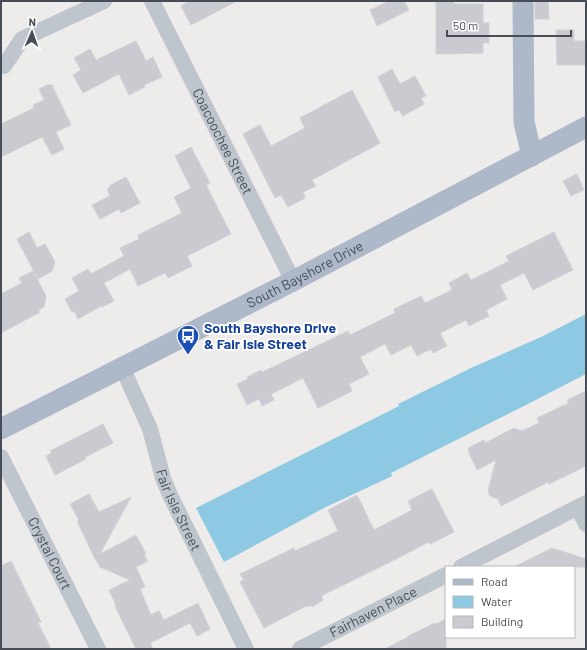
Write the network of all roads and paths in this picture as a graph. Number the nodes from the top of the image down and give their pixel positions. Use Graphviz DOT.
graph roads {
  1 [pos="104,1"];
  2 [pos="152,1"];
  3 [pos="523,1"];
  4 [pos="4,66"];
  5 [pos="586,127"];
  6 [pos="532,156"];
  7 [pos="293,281"];
  8 [pos="122,367"];
  9 [pos="1,429"];
  10 [pos="1,457"];
  11 [pos="582,506"];
  12 [pos="586,524"];
  13 [pos="463,566"];
  14 [pos="445,576"];
  15 [pos="98,649"];
  16 [pos="246,649"];
  17 [pos="300,649"];
  1 -- 4 [label="street"];
  2 -- 7 [label="street, Coacoochee Street"];
  3 -- 6 [label="main road"];
  5 -- 6 [label="main road, South Bayshore Drive"];
  6 -- 7 [label="main road, South Bayshore Drive"];
  7 -- 8 [label="main road, South Bayshore Drive"];
  8 -- 9 [label="main road, South Bayshore Drive"];
  8 -- 16 [label="street, Fair Isle Street"];
  10 -- 15 [label="street, Crystal Court"];
  11 -- 12 [label="street"];
  11 -- 13 [label="street"];
  14 -- 17 [label="street, Fairhaven Place"];
}
